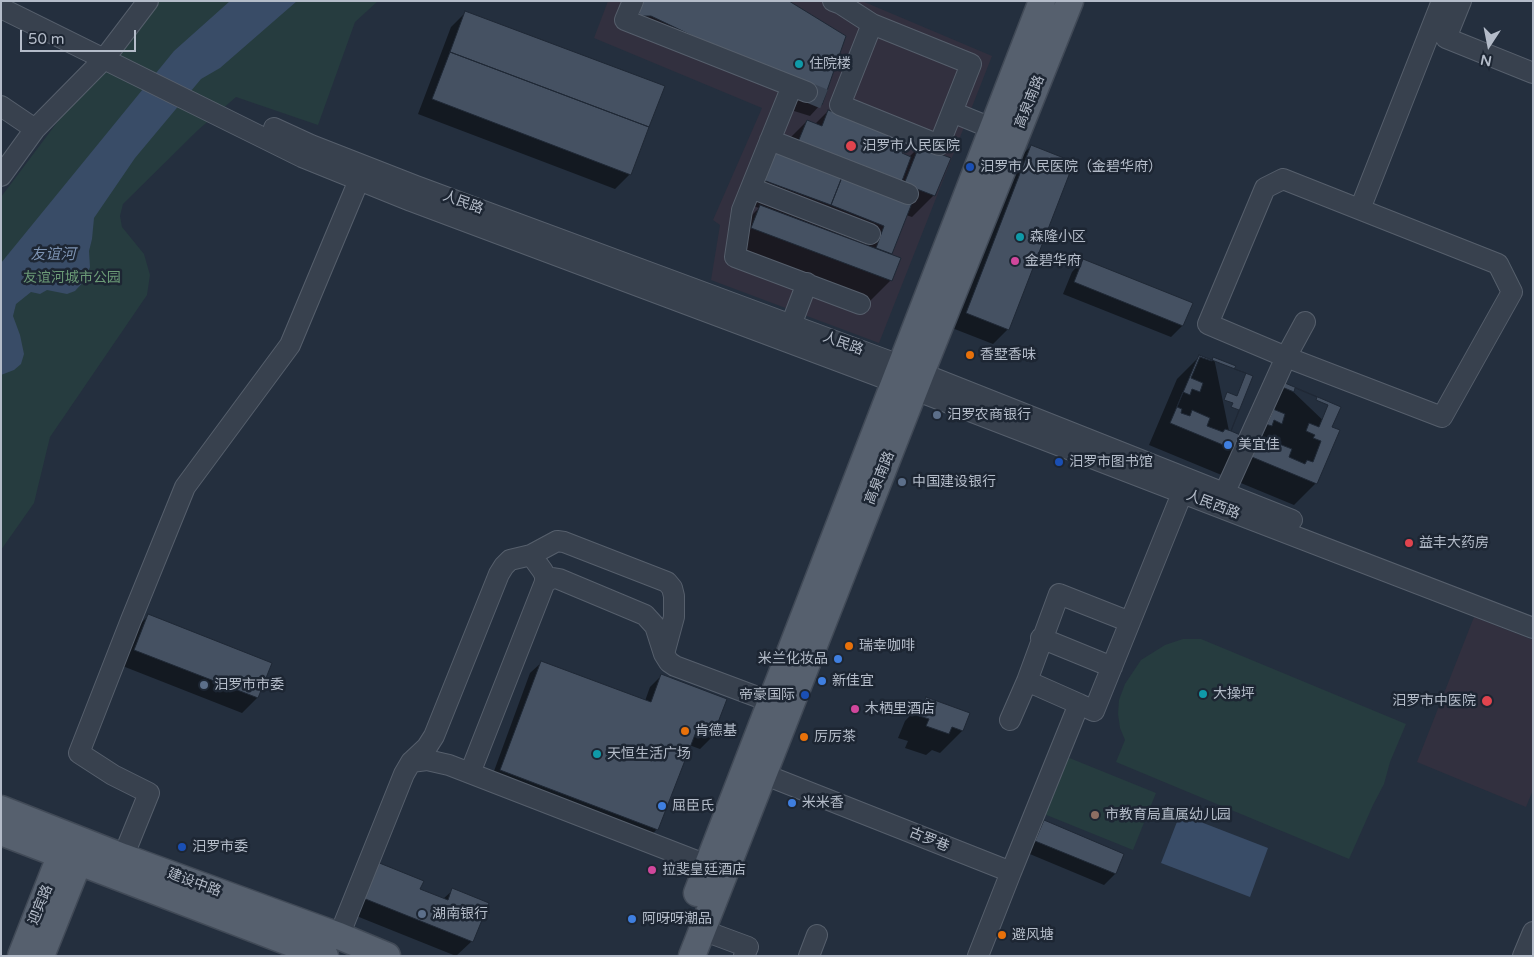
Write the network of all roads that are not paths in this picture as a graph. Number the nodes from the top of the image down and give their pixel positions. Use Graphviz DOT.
graph roads {
  1 [pos="18,1"];
  2 [pos="148,1"];
  3 [pos="633,1"];
  4 [pos="833,1"];
  5 [pos="1042,1"];
  6 [pos="1070,1"];
  7 [pos="1442,1"];
  8 [pos="1461,1"];
  9 [pos="1,8"];
  10 [pos="872,24"];
  11 [pos="116,58"];
  12 [pos="1533,73"];
  13 [pos="816,95"];
  14 [pos="1,106"];
  15 [pos="212,106"];
  16 [pos="952,112"];
  17 [pos="35,129"];
  18 [pos="1004,133"];
  19 [pos="770,140"];
  20 [pos="2,172"];
  21 [pos="359,180"];
  22 [pos="751,188"];
  23 [pos="908,194"];
  24 [pos="1360,209"];
  25 [pos="870,234"];
  26 [pos="807,283"];
  27 [pos="860,304"];
  28 [pos="1305,322"];
  29 [pos="791,325"];
  30 [pos="1286,357"];
  31 [pos="907,378"];
  32 [pos="1185,487"];
  33 [pos="1224,494"];
  34 [pos="542,567"];
  35 [pos="1533,616"];
  36 [pos="1130,622"];
  37 [pos="1533,628"];
  38 [pos="1041,638"];
  39 [pos="664,654"];
  40 [pos="1112,667"];
  41 [pos="1027,681"];
  42 [pos="770,702"];
  43 [pos="1079,704"];
  44 [pos="1010,720"];
  45 [pos="434,736"];
  46 [pos="411,762"];
  47 [pos="449,765"];
  48 [pos="470,773"];
  49 [pos="763,774"];
  50 [pos="1,809"];
  51 [pos="1,832"];
  52 [pos="70,857"];
  53 [pos="123,857"];
  54 [pos="708,865"];
  55 [pos="1011,872"];
  56 [pos="702,930"];
  57 [pos="1533,932"];
  58 [pos="817,935"];
  59 [pos="332,946"];
  60 [pos="21,956"];
  61 [pos="41,956"];
  62 [pos="387,956"];
  63 [pos="674,956"];
  64 [pos="692,956"];
  65 [pos="744,956"];
  66 [pos="808,956"];
  67 [pos="978,956"];
  68 [pos="1524,956"];
  1 -- 11 [label="street, 人民路"];
  2 -- 11 [label="street"];
  3 -- 13 [label="street"];
  4 -- 10 [label="street"];
  5 -- 18 [label="main road, 高泉南路"];
  6 -- 18 [label="main road, 高泉南路"];
  7 -- 24 [label="street"];
  8 -- 12 [label="street"];
  9 -- 11 [label="street, 人民路"];
  10 -- 13 [label="street"];
  10 -- 16 [label="street"];
  11 -- 15 [label="street, 人民路"];
  11 -- 17 [label="street"];
  13 -- 16 [label="street"];
  13 -- 19 [label="street"];
  14 -- 17 [label="street"];
  15 -- 21 [label="street, 人民路"];
  15 -- 29 [label="street, 人民路"];
  16 -- 18 [label="street"];
  17 -- 20 [label="street"];
  18 -- 31 [label="main road, 高泉南路"];
  19 -- 22 [label="street"];
  19 -- 23 [label="street"];
  21 -- 31 [label="street, 人民路"];
  21 -- 53 [label="street"];
  22 -- 25 [label="street"];
  22 -- 26 [label="street"];
  24 -- 30 [label="street"];
  24 -- 30 [label="street"];
  26 -- 27 [label="street"];
  26 -- 29 [label="street"];
  28 -- 30 [label="street"];
  29 -- 31 [label="street, 人民路"];
  30 -- 33 [label="street"];
  31 -- 32 [label="street, 人民西路"];
  31 -- 42 [label="main road, 高泉南路"];
  31 -- 49 [label="main road, 高泉南路"];
  32 -- 33 [label="street, 人民西路"];
  32 -- 36 [label="street"];
  32 -- 37 [label="street, 人民西路"];
  33 -- 35 [label="street, 人民西路"];
  34 -- 39 [label="street"];
  34 -- 39 [label="street"];
  34 -- 45 [label="street"];
  34 -- 48 [label="street"];
  36 -- 38 [label="street"];
  36 -- 40 [label="street"];
  38 -- 40 [label="street"];
  38 -- 41 [label="street"];
  39 -- 42 [label="street"];
  40 -- 43 [label="street"];
  41 -- 43 [label="street"];
  41 -- 44 [label="street"];
  42 -- 54 [label="main road, 高泉南路"];
  43 -- 55 [label="street"];
  45 -- 46 [label="street"];
  45 -- 47 [label="street"];
  46 -- 47 [label="street"];
  46 -- 59 [label="street"];
  47 -- 48 [label="street"];
  48 -- 54 [label="street"];
  49 -- 55 [label="street, 古罗巷"];
  49 -- 56 [label="main road, 高泉南路"];
  50 -- 53 [label="main road, 建设中路"];
  51 -- 52 [label="main road, 建设中路"];
  52 -- 59 [label="main road, 建设中路"];
  52 -- 60 [label="main road, 迎宾路"];
  52 -- 61 [label="main road, 迎宾路"];
  53 -- 59 [label="main road, 建设中路"];
  54 -- 63 [label="main road, 高泉南路"];
  55 -- 67 [label="street"];
  56 -- 64 [label="main road, 高泉南路"];
  56 -- 65 [label="street"];
  57 -- 68 [label="street"];
  58 -- 66 [label="street"];
  59 -- 62 [label="main road, 建设中路"];
}
